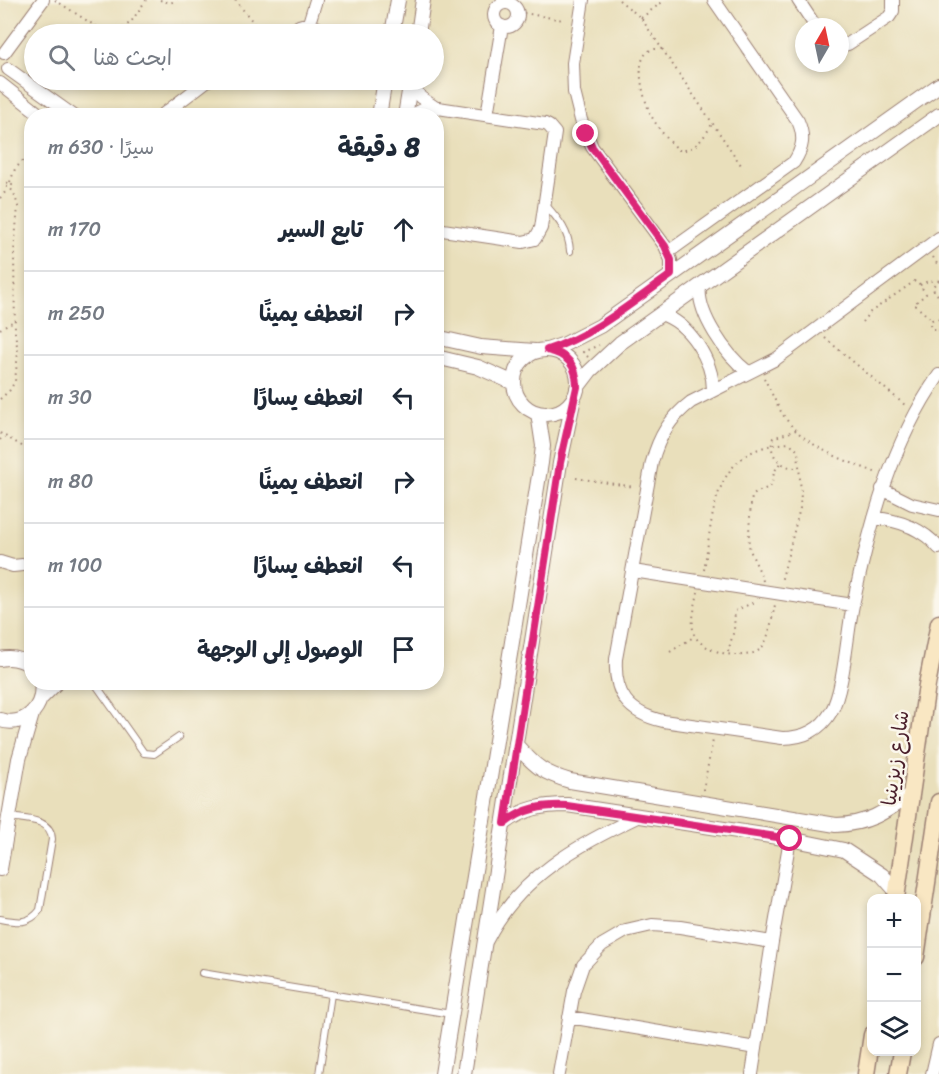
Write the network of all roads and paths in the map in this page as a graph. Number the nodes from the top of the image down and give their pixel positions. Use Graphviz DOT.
graph roads {
  1 [pos="43,0"];
  2 [pos="55,0"];
  3 [pos="146,0"];
  4 [pos="160,0"];
  5 [pos="177,0"];
  6 [pos="235,0"];
  7 [pos="316,0"];
  8 [pos="398,0"];
  9 [pos="423,0"];
  10 [pos="584,0"];
  11 [pos="619,0"];
  12 [pos="664,0"];
  13 [pos="714,0"];
  14 [pos="798,0"];
  15 [pos="893,0"];
  16 [pos="506,1"];
  17 [pos="518,12"];
  18 [pos="641,18"];
  19 [pos="810,18"];
  20 [pos="563,20"];
  21 [pos="309,23"];
  22 [pos="24,24"];
  23 [pos="24,24"];
  24 [pos="94,24"];
  25 [pos="128,24"];
  26 [pos="255,24"];
  27 [pos="303,24"];
  28 [pos="394,24"];
  29 [pos="419,24"];
  30 [pos="502,26"];
  31 [pos="849,43"];
  32 [pos="662,49"];
  33 [pos="2,52"];
  34 [pos="8,69"];
  35 [pos="24,80"];
  36 [pos="0,82"];
  37 [pos="939,85"];
  38 [pos="37,90"];
  39 [pos="195,90"];
  40 [pos="383,90"];
  41 [pos="410,90"];
  42 [pos="416,90"];
  43 [pos="32,108"];
  44 [pos="63,108"];
  45 [pos="170,108"];
  46 [pos="380,108"];
  47 [pos="408,108"];
  48 [pos="427,108"];
  49 [pos="436,108"];
  50 [pos="444,109"];
  51 [pos="487,115"];
  52 [pos="939,115"];
  53 [pos="713,123"];
  54 [pos="24,159"];
  55 [pos="741,165"];
  56 [pos="9,188"];
  57 [pos="0,198"];
  58 [pos="545,203"];
  59 [pos="444,230"];
  60 [pos="939,238"];
  61 [pos="668,248"];
  62 [pos="570,251"];
  63 [pos="694,258"];
  64 [pos="671,275"];
  65 [pos="939,280"];
  66 [pos="935,283"];
  67 [pos="700,285"];
  68 [pos="920,285"];
  69 [pos="939,296"];
  70 [pos="660,314"];
  71 [pos="939,319"];
  72 [pos="933,320"];
  73 [pos="16,322"];
  74 [pos="862,322"];
  75 [pos="0,329"];
  76 [pos="939,330"];
  77 [pos="816,331"];
  78 [pos="444,339"];
  79 [pos="542,350"];
  80 [pos="444,359"];
  81 [pos="753,370"];
  82 [pos="939,375"];
  83 [pos="514,383"];
  84 [pos="713,390"];
  85 [pos="575,393"];
  86 [pos="0,399"];
  87 [pos="538,413"];
  88 [pos="916,414"];
  89 [pos="797,430"];
  90 [pos="2,434"];
  91 [pos="0,440"];
  92 [pos="772,446"];
  93 [pos="24,447"];
  94 [pos="780,463"];
  95 [pos="799,468"];
  96 [pos="886,476"];
  97 [pos="576,478"];
  98 [pos="648,489"];
  99 [pos="882,489"];
  100 [pos="939,510"];
  101 [pos="874,518"];
  102 [pos="939,548"];
  103 [pos="0,562"];
  104 [pos="24,565"];
  105 [pos="633,571"];
  106 [pos="701,582"];
  107 [pos="768,592"];
  108 [pos="853,606"];
  109 [pos="939,623"];
  110 [pos="695,636"];
  111 [pos="670,651"];
  112 [pos="728,653"];
  113 [pos="1,658"];
  114 [pos="24,660"];
  115 [pos="41,690"];
  116 [pos="49,690"];
  117 [pos="101,690"];
  118 [pos="41,698"];
  119 [pos="32,714"];
  120 [pos="0,720"];
  121 [pos="715,729"];
  122 [pos="179,737"];
  123 [pos="518,746"];
  124 [pos="703,790"];
  125 [pos="911,794"];
  126 [pos="939,802"];
  127 [pos="9,817"];
  128 [pos="638,817"];
  129 [pos="505,823"];
  130 [pos="790,839"];
  131 [pos="0,869"];
  132 [pos="895,894"];
  133 [pos="896,894"];
  134 [pos="0,919"];
  135 [pos="772,942"];
  136 [pos="484,944"];
  137 [pos="917,948"];
  138 [pos="202,973"];
  139 [pos="331,994"];
  140 [pos="452,1014"];
  141 [pos="569,1017"];
  142 [pos="939,1044"];
  143 [pos="756,1048"];
  144 [pos="869,1056"];
  145 [pos="901,1056"];
  146 [pos="319,1074"];
  147 [pos="442,1074"];
  148 [pos="464,1074"];
  149 [pos="559,1074"];
  150 [pos="752,1074"];
  151 [pos="866,1074"];
  152 [pos="898,1074"];
  153 [pos="932,1074"];
  1 -- 23 [label="street"];
  2 -- 24 [label="path"];
  3 -- 25 [label="path"];
  4 -- 5 [label="path"];
  6 -- 26 [label="path"];
  7 -- 21 [label="street"];
  8 -- 28 [label="street"];
  9 -- 29 [label="street"];
  10 -- 61 [label="street"];
  11 -- 18 [label="path"];
  12 -- 18 [label="path"];
  13 -- 61 [label="street"];
  14 -- 19 [label="street"];
  15 -- 31 [label="street"];
  16 -- 17 [label="street"];
  16 -- 30 [label="street"];
  17 -- 20 [label="path"];
  17 -- 30 [label="street"];
  18 -- 32 [label="path"];
  21 -- 27 [label="street"];
  22 -- 33 [label="street"];
  30 -- 51 [label="street"];
  32 -- 53 [label="path"];
  32 -- 53 [label="path"];
  33 -- 34 [label="street"];
  34 -- 35 [label="street"];
  34 -- 36 [label="street"];
  36 -- 43 [label="street"];
  37 -- 63 [label="street"];
  38 -- 44 [label="street"];
  39 -- 45 [label="street"];
  40 -- 46 [label="street"];
  41 -- 47 [label="street"];
  42 -- 49 [label="street"];
  48 -- 49 [label="street"];
  50 -- 51 [label="street"];
  51 -- 58 [label="street"];
  52 -- 67 [label="street"];
  53 -- 55 [label="path"];
  54 -- 56 [label="path"];
  56 -- 57 [label="path"];
  56 -- 73 [label="path"];
  58 -- 59 [label="street"];
  58 -- 62 [label="lane"];
  60 -- 77 [label="street"];
  61 -- 63 [label="street"];
  61 -- 64 [label="street"];
  63 -- 64 [label="street"];
  64 -- 79 [label="street"];
  65 -- 66 [label="path"];
  66 -- 68 [label="path"];
  66 -- 69 [label="path"];
  67 -- 70 [label="street"];
  67 -- 81 [label="street"];
  68 -- 72 [label="path"];
  68 -- 74 [label="path"];
  70 -- 84 [label="street"];
  70 -- 85 [label="street"];
  71 -- 72 [label="path"];
  72 -- 76 [label="path"];
  73 -- 75 [label="path"];
  73 -- 86 [label="path"];
  77 -- 81 [label="street"];
  77 -- 88 [label="path"];
  78 -- 79 [label="street"];
  79 -- 83 [label="street"];
  79 -- 85 [label="street"];
  80 -- 83 [label="street"];
  81 -- 84 [label="street"];
  81 -- 89 [label="path"];
  82 -- 88 [label="street"];
  83 -- 87 [label="street"];
  84 -- 98 [label="street"];
  85 -- 87 [label="street"];
  85 -- 123 [label="street"];
  87 -- 140 [label="street"];
  88 -- 96 [label="street"];
  89 -- 92 [label="path"];
  89 -- 96 [label="path"];
  90 -- 91 [label="path"];
  90 -- 93 [label="path"];
  92 -- 94 [label="path"];
  92 -- 95 [label="path"];
  92 -- 106 [label="path"];
  94 -- 95 [label="path"];
  94 -- 107 [label="path"];
  95 -- 107 [label="path"];
  96 -- 99 [label="street"];
  97 -- 98 [label="path"];
  98 -- 105 [label="street"];
  99 -- 100 [label="street"];
  99 -- 101 [label="street"];
  101 -- 102 [label="street"];
  101 -- 108 [label="street"];
  103 -- 104 [label="street"];
  105 -- 106 [label="street"];
  105 -- 121 [label="street"];
  106 -- 107 [label="street"];
  106 -- 110 [label="path"];
  107 -- 108 [label="street"];
  107 -- 112 [label="path"];
  107 -- 112 [label="path"];
  108 -- 121 [label="street"];
  109 -- 125 [label="main road, شارع زيزينيا"];
  110 -- 111 [label="path"];
  110 -- 112 [label="path"];
  113 -- 114 [label="street"];
  115 -- 118 [label="street"];
  116 -- 118 [label="street"];
  117 -- 122 [label="lane"];
  118 -- 119 [label="street"];
  119 -- 120 [label="street"];
  119 -- 127 [label="street"];
  121 -- 124 [label="path"];
  123 -- 125 [label="street"];
  123 -- 129 [label="street"];
  125 -- 133 [label="main road, شارع زيزينيا"];
  126 -- 137 [label="main road"];
  127 -- 131 [label="street"];
  127 -- 134 [label="lane"];
  128 -- 129 [label="street"];
  128 -- 130 [label="street"];
  128 -- 136 [label="street"];
  129 -- 136 [label="street"];
  130 -- 132 [label="street"];
  130 -- 135 [label="street"];
  135 -- 141 [label="street"];
  135 -- 143 [label="street"];
  136 -- 148 [label="street"];
  138 -- 139 [label="lane"];
  139 -- 140 [label="lane"];
  139 -- 146 [label="lane"];
  140 -- 147 [label="street"];
  141 -- 143 [label="street"];
  141 -- 149 [label="street"];
  142 -- 153 [label="street"];
  143 -- 150 [label="street"];
  144 -- 151 [label="main road"];
  145 -- 152 [label="main road"];
}
